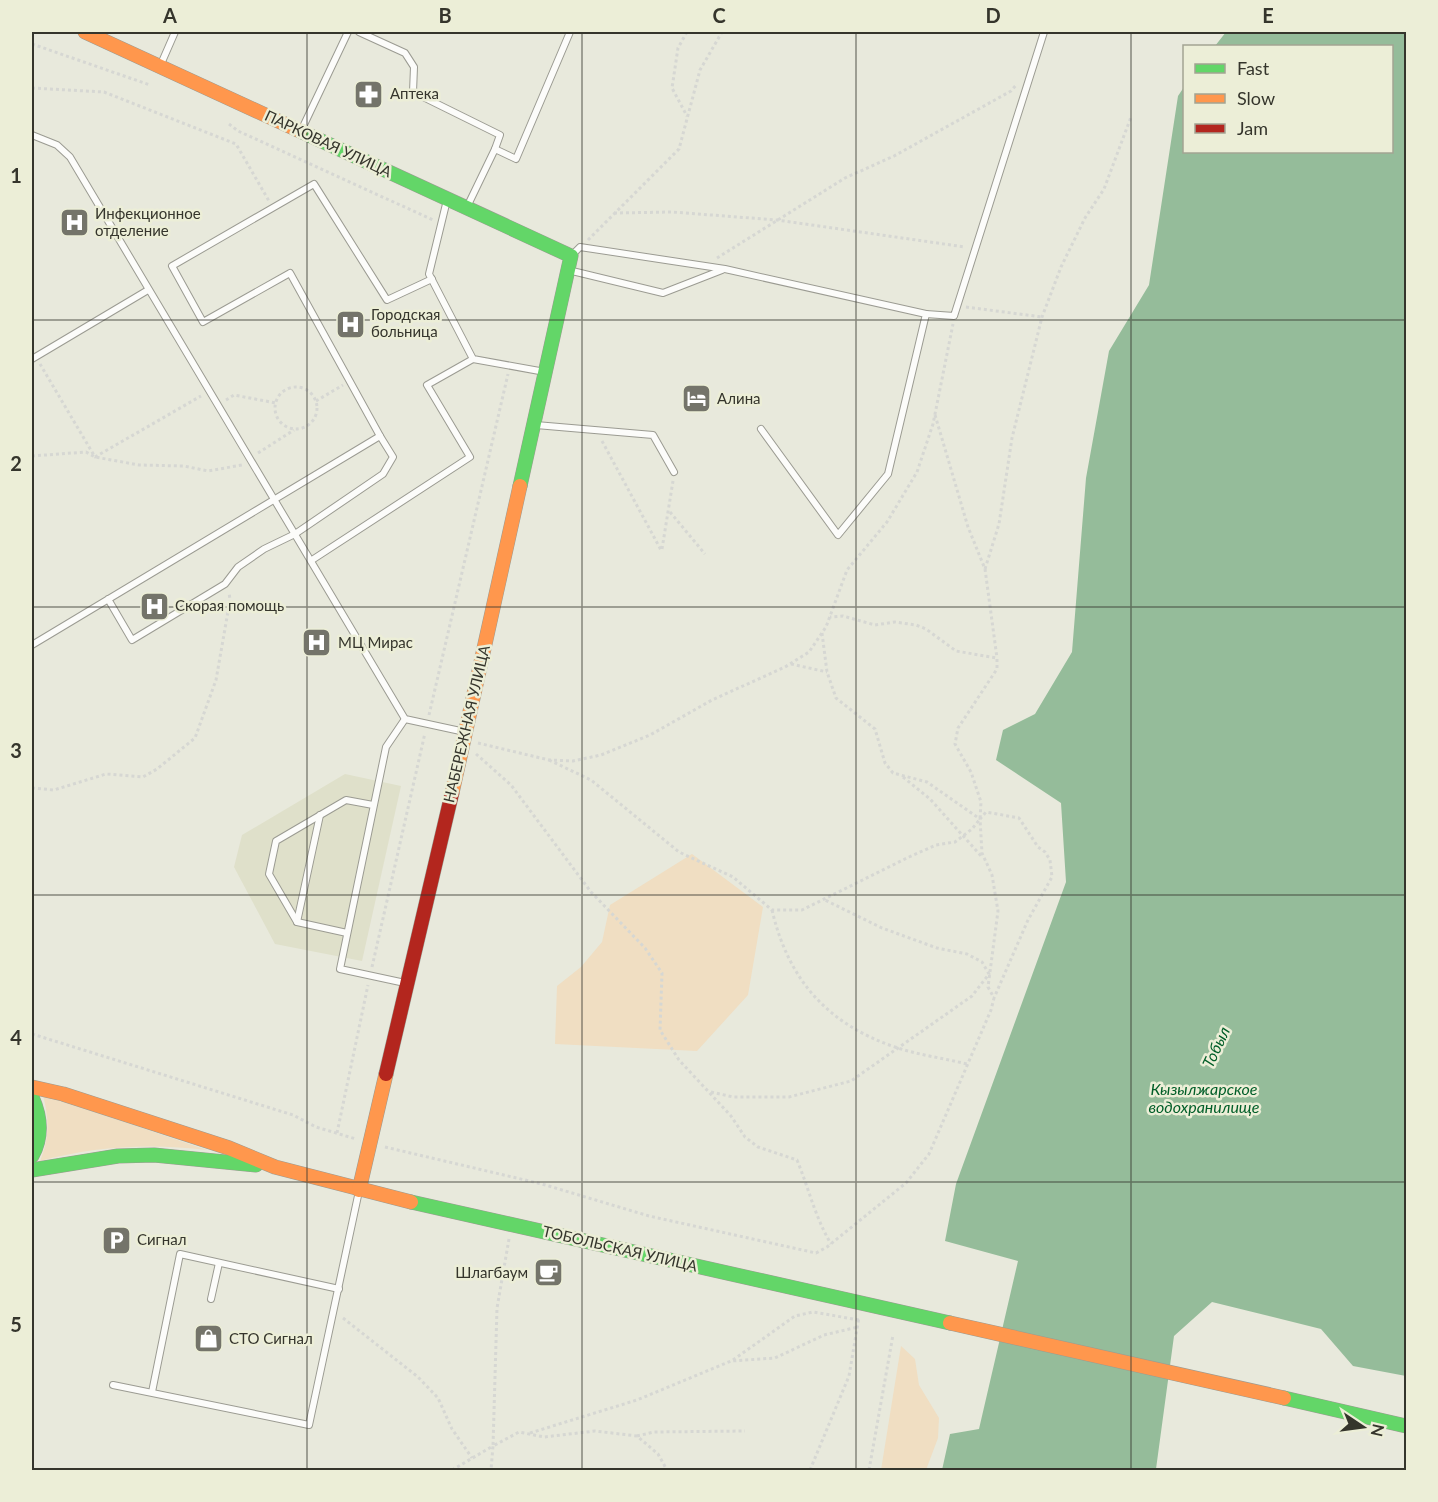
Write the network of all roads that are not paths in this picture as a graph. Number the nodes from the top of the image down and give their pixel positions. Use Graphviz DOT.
graph roads {
  1 [pos="85,32"];
  2 [pos="175,32"];
  3 [pos="348,32"];
  4 [pos="359,32"];
  5 [pos="570,32"];
  6 [pos="1044,32"];
  7 [pos="160,66"];
  8 [pos="301,131"];
  9 [pos="32,135"];
  10 [pos="495,149"];
  11 [pos="447,199"];
  12 [pos="467,208"];
  13 [pos="573,258"];
  14 [pos="725,269"];
  15 [pos="432,279"];
  16 [pos="148,290"];
  17 [pos="926,314"];
  18 [pos="35,359"];
  19 [pos="473,359"];
  20 [pos="546,373"];
  21 [pos="535,424"];
  22 [pos="761,429"];
  23 [pos="380,436"];
  24 [pos="674,472"];
  25 [pos="273,500"];
  26 [pos="295,534"];
  27 [pos="312,560"];
  28 [pos="108,599"];
  29 [pos="32,645"];
  30 [pos="405,719"];
  31 [pos="468,736"];
  32 [pos="373,805"];
  33 [pos="320,815"];
  34 [pos="297,922"];
  35 [pos="347,933"];
  36 [pos="407,983"];
  37 [pos="32,1087"];
  38 [pos="32,1097"];
  39 [pos="32,1156"];
  40 [pos="275,1167"];
  41 [pos="32,1170"];
  42 [pos="359,1190"];
  43 [pos="219,1263"];
  44 [pos="339,1289"];
  45 [pos="211,1299"];
  46 [pos="113,1385"];
  47 [pos="152,1392"];
  48 [pos="1407,1425"];
  1 -- 7 [label="street, ПАРКОВАЯ УЛИЦА"];
  2 -- 7 [label="lane"];
  3 -- 8 [label="lane"];
  4 -- 10 [label="lane"];
  5 -- 10 [label="lane"];
  6 -- 17 [label="lane"];
  7 -- 8 [label="street, ПАРКОВАЯ УЛИЦА"];
  8 -- 11 [label="street, ПАРКОВАЯ УЛИЦА"];
  9 -- 16 [label="lane"];
  10 -- 12 [label="lane"];
  11 -- 12 [label="street, ПАРКОВАЯ УЛИЦА"];
  11 -- 15 [label="lane"];
  12 -- 13 [label="street, ПАРКОВАЯ УЛИЦА"];
  13 -- 14 [label="lane"];
  13 -- 14 [label="lane"];
  13 -- 20 [label="street, НАБЕРЕЖНАЯ УЛИЦА"];
  14 -- 17 [label="lane"];
  15 -- 19 [label="lane"];
  15 -- 23 [label="lane"];
  16 -- 18 [label="lane"];
  16 -- 25 [label="lane"];
  17 -- 22 [label="lane"];
  19 -- 20 [label="lane"];
  19 -- 27 [label="lane"];
  20 -- 21 [label="street, НАБЕРЕЖНАЯ УЛИЦА"];
  21 -- 24 [label="lane"];
  21 -- 31 [label="street, НАБЕРЕЖНАЯ УЛИЦА"];
  23 -- 25 [label="lane"];
  23 -- 26 [label="lane"];
  25 -- 26 [label="lane"];
  25 -- 28 [label="lane"];
  26 -- 27 [label="lane"];
  26 -- 28 [label="lane"];
  27 -- 30 [label="lane"];
  28 -- 29 [label="lane"];
  30 -- 31 [label="lane"];
  30 -- 32 [label="lane"];
  31 -- 36 [label="street, НАБЕРЕЖНАЯ УЛИЦА"];
  32 -- 33 [label="lane"];
  32 -- 35 [label="lane"];
  33 -- 34 [label="lane"];
  33 -- 34 [label="lane"];
  34 -- 35 [label="lane"];
  35 -- 36 [label="lane"];
  36 -- 42 [label="street, НАБЕРЕЖНАЯ УЛИЦА"];
  37 -- 40 [label="street"];
  38 -- 39 [label="street"];
  40 -- 41 [label="street"];
  40 -- 42 [label="street, ТОБОЛЬСКАЯ УЛИЦА"];
  42 -- 44 [label="lane"];
  42 -- 48 [label="street, ТОБОЛЬСКАЯ УЛИЦА"];
  43 -- 44 [label="lane"];
  43 -- 45 [label="lane"];
  43 -- 47 [label="lane"];
  44 -- 47 [label="lane"];
  46 -- 47 [label="lane"];
}
